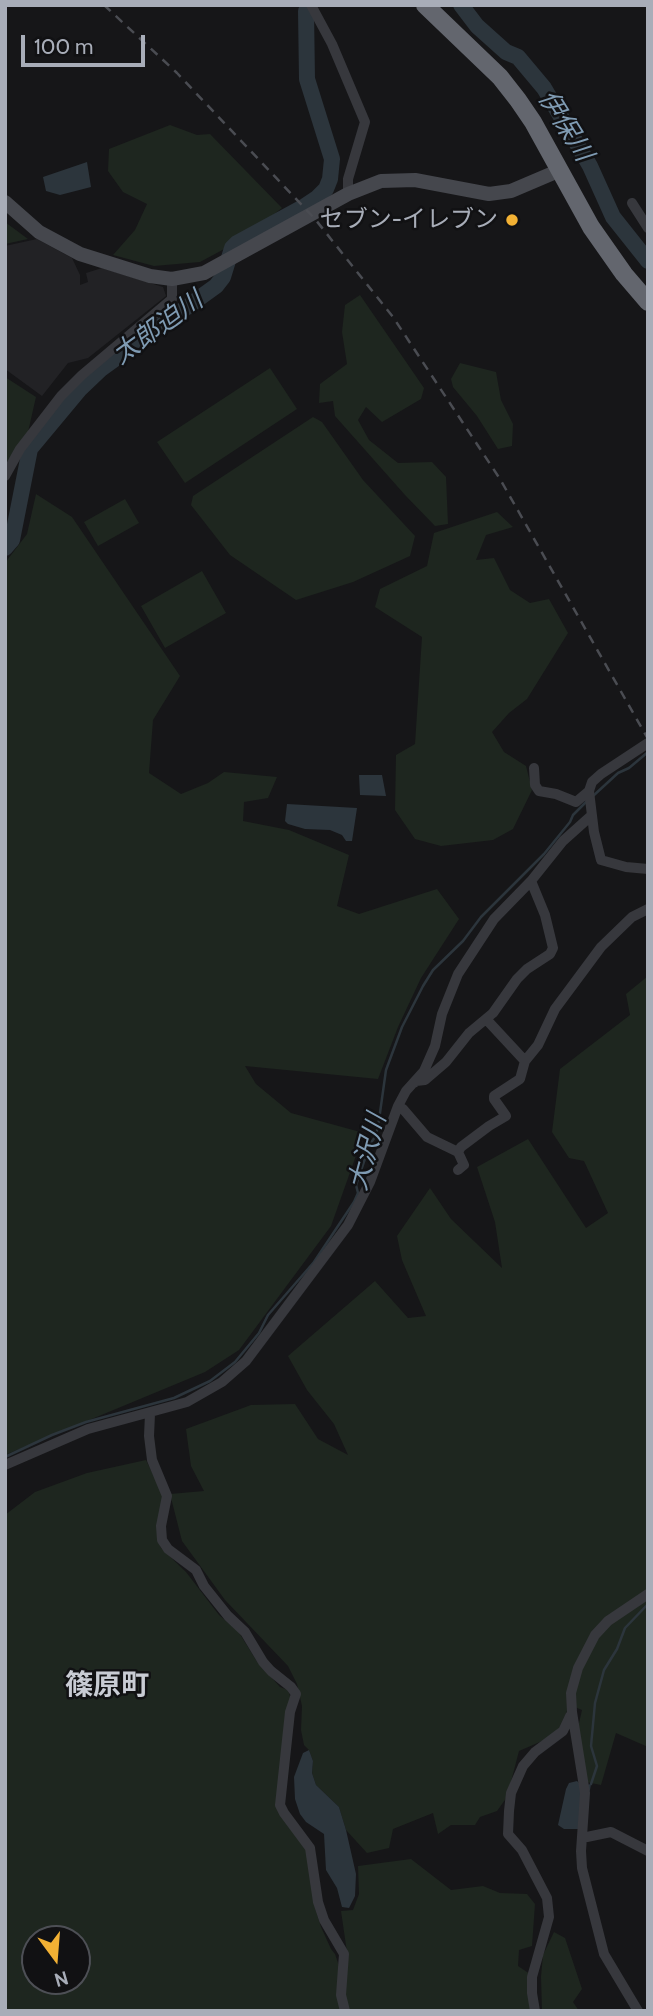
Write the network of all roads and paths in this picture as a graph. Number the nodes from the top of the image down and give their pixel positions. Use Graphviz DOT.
graph roads {
  1 [pos="311,5"];
  2 [pos="425,5"];
  3 [pos="558,171"];
  4 [pos="348,194"];
  5 [pos="5,202"];
  6 [pos="632,203"];
  7 [pos="648,228"];
  8 [pos="172,279"];
  9 [pos="648,302"];
  10 [pos="5,476"];
  11 [pos="648,743"];
  12 [pos="534,768"];
  13 [pos="589,791"];
  14 [pos="592,811"];
  15 [pos="648,869"];
  16 [pos="531,881"];
  17 [pos="648,909"];
  18 [pos="486,1019"];
  19 [pos="524,1061"];
  20 [pos="407,1091"];
  21 [pos="398,1106"];
  22 [pos="458,1152"];
  23 [pos="458,1170"];
  24 [pos="150,1414"];
  25 [pos="5,1465"];
  26 [pos="648,1594"];
  27 [pos="572,1712"];
  28 [pos="582,1838"];
  29 [pos="648,1850"];
  30 [pos="345,2011"];
  31 [pos="535,2011"];
  32 [pos="638,2011"];
  1 -- 4 [label="street"];
  2 -- 3 [label="highway"];
  3 -- 4 [label="street"];
  3 -- 9 [label="highway"];
  4 -- 8 [label="street"];
  5 -- 8 [label="street"];
  6 -- 7 [label="street"];
  8 -- 10 [label="street"];
  11 -- 13 [label="street"];
  12 -- 13 [label="street"];
  13 -- 14 [label="street"];
  14 -- 15 [label="street"];
  14 -- 16 [label="street"];
  16 -- 18 [label="street"];
  16 -- 20 [label="street"];
  17 -- 19 [label="street"];
  18 -- 19 [label="street"];
  18 -- 20 [label="street"];
  19 -- 22 [label="street"];
  20 -- 21 [label="street"];
  21 -- 22 [label="street"];
  21 -- 24 [label="street"];
  22 -- 23 [label="street"];
  24 -- 25 [label="street"];
  24 -- 30 [label="street"];
  26 -- 27 [label="street"];
  27 -- 28 [label="street"];
  27 -- 31 [label="street"];
  28 -- 29 [label="street"];
  28 -- 32 [label="street"];
}
